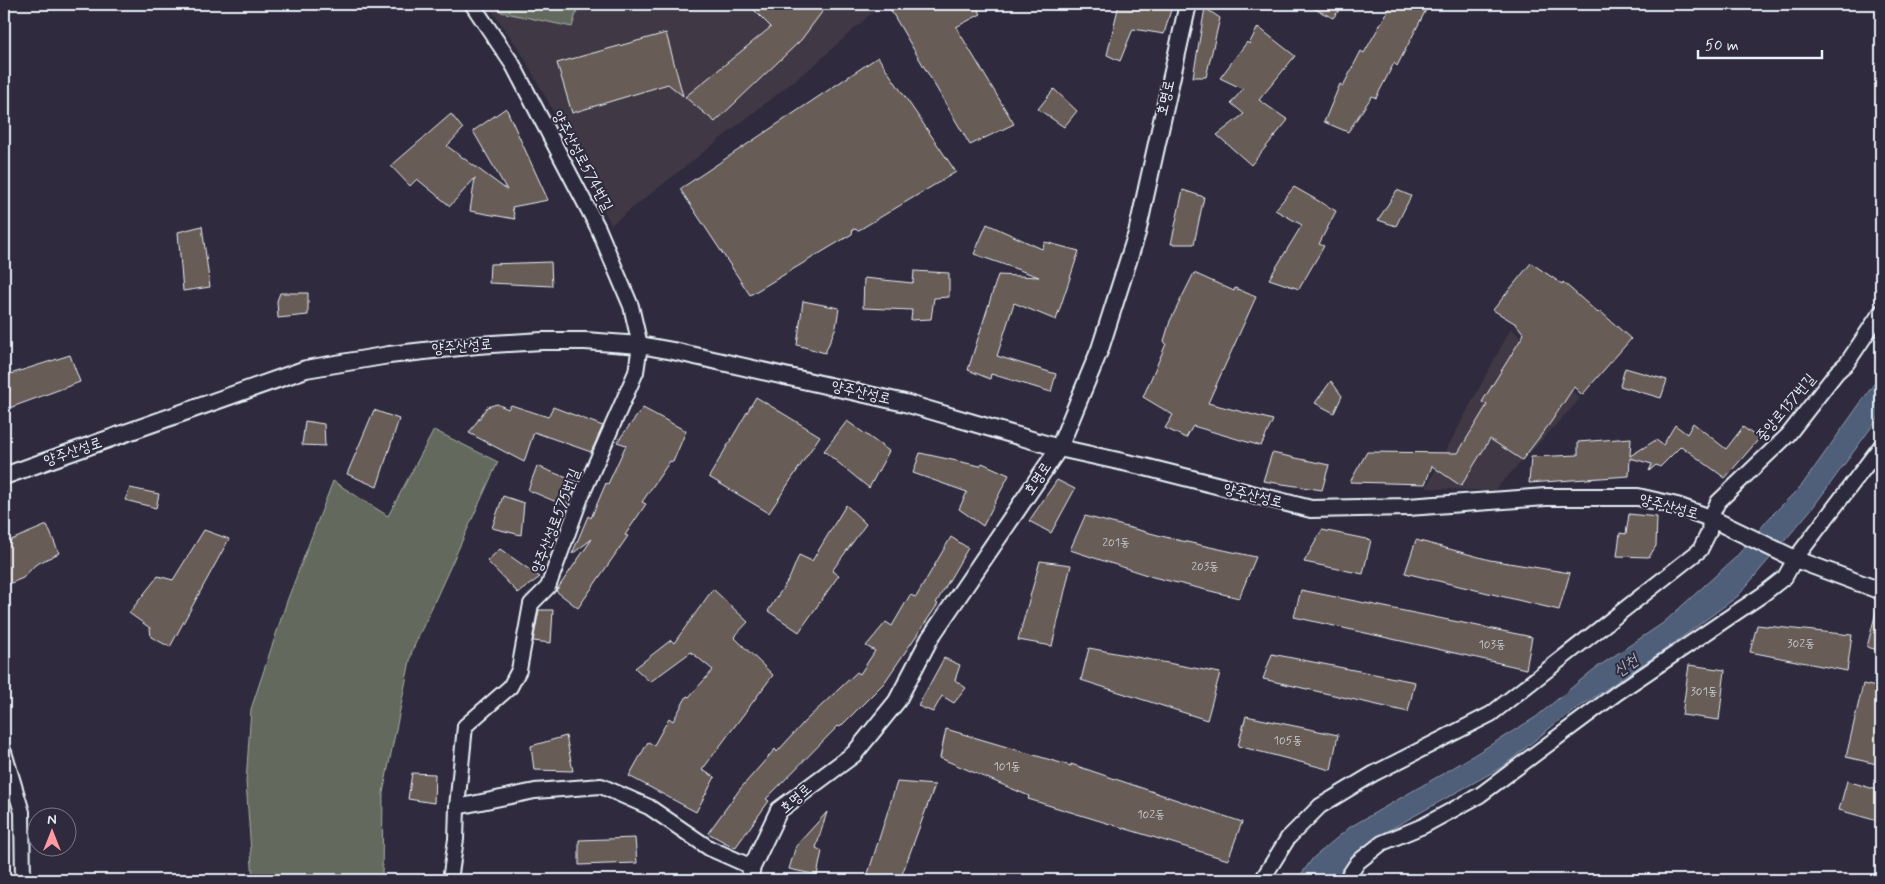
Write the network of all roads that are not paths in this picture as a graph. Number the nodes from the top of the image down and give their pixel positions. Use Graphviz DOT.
graph roads {
  1 [pos="472,4"];
  2 [pos="1188,4"];
  3 [pos="1881,312"];
  4 [pos="640,345"];
  5 [pos="1881,446"];
  6 [pos="1059,448"];
  7 [pos="4,476"];
  8 [pos="1717,522"];
  9 [pos="1791,557"];
  10 [pos="1881,591"];
  11 [pos="4,752"];
  12 [pos="457,807"];
  13 [pos="751,874"];
  14 [pos="23,880"];
  15 [pos="450,880"];
  16 [pos="1262,880"];
  17 [pos="1346,880"];
  1 -- 4 [label="street, 양주산성로574번길"];
  2 -- 6 [label="street, 호명로"];
  3 -- 8 [label="street, 중앙로137번길"];
  4 -- 6 [label="street, 양주산성로"];
  4 -- 7 [label="street, 양주산성로"];
  4 -- 12 [label="street, 양주산성로575번길"];
  5 -- 9 [label="street"];
  6 -- 8 [label="street, 양주산성로"];
  6 -- 13 [label="street, 호명로"];
  8 -- 9 [label="street, 양주산성로"];
  8 -- 16 [label="street, 중앙로137번길"];
  9 -- 10 [label="street"];
  9 -- 17 [label="street"];
  11 -- 14 [label="street"];
  12 -- 13 [label="street"];
  12 -- 15 [label="street, 양주산성로575번길"];
}
